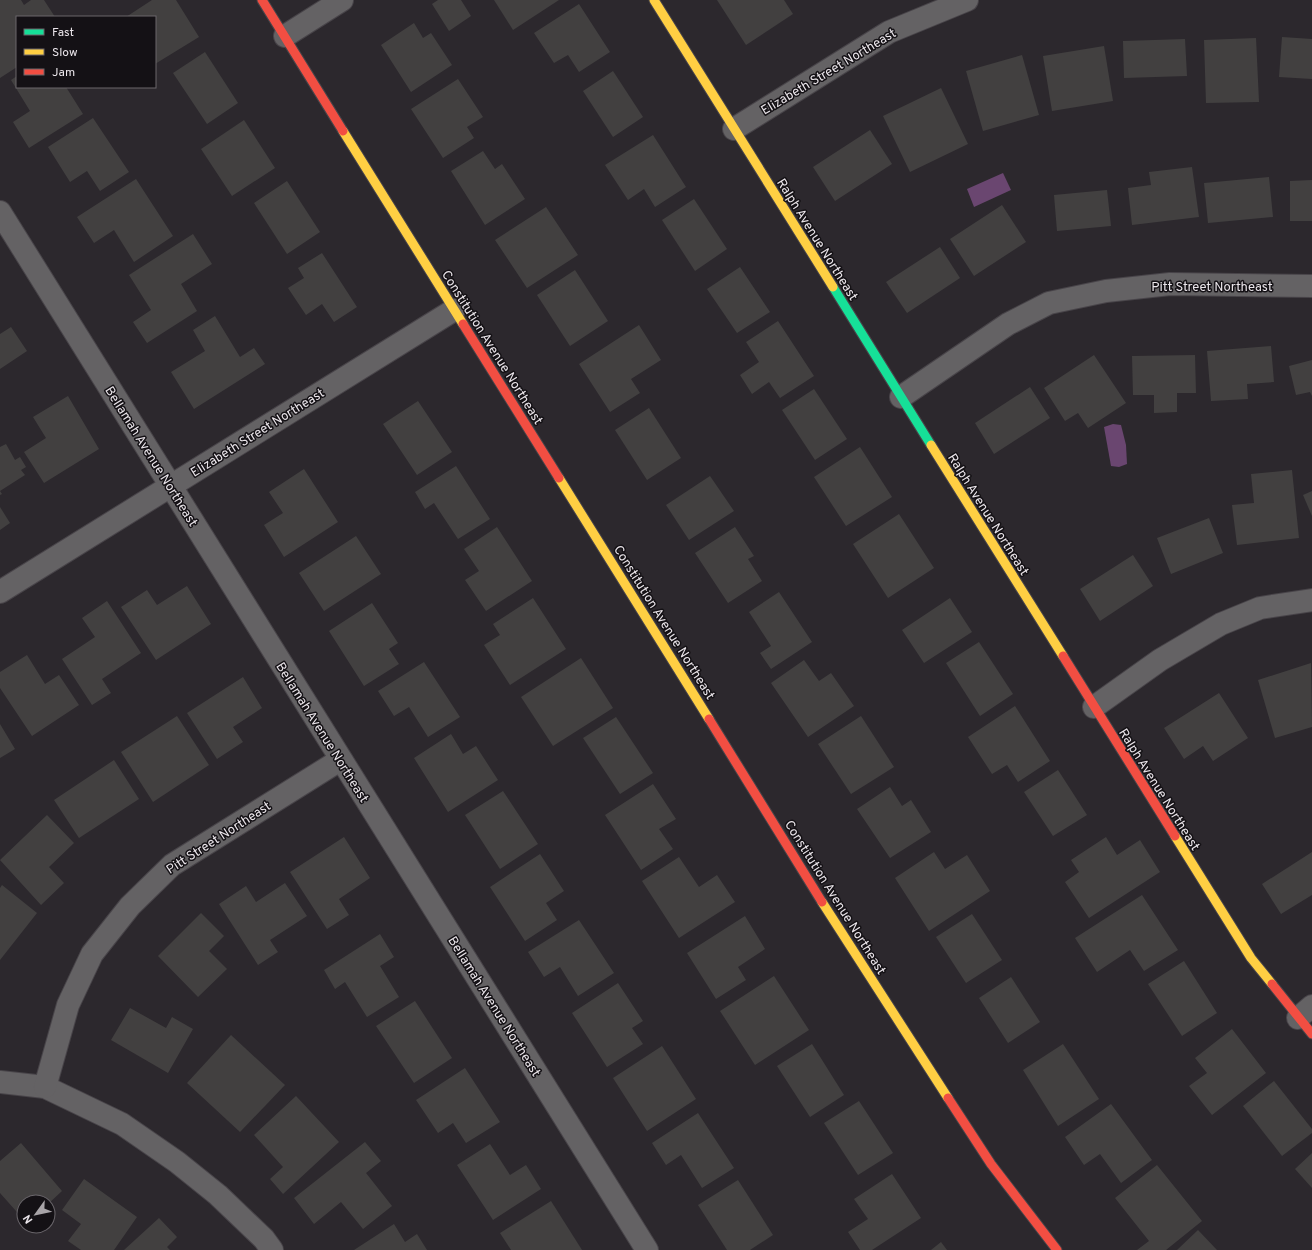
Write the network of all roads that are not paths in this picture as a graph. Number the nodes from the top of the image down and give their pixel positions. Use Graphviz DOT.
graph roads {
  1 [pos="262,0"];
  2 [pos="342,0"];
  3 [pos="654,0"];
  4 [pos="967,0"];
  5 [pos="285,36"];
  6 [pos="734,128"];
  7 [pos="2,219"];
  8 [pos="1312,286"];
  9 [pos="454,310"];
  10 [pos="901,397"];
  11 [pos="170,486"];
  12 [pos="0,592"];
  13 [pos="1312,600"];
  14 [pos="1094,707"];
  15 [pos="340,760"];
  16 [pos="1307,1020"];
  17 [pos="0,1082"];
  18 [pos="45,1088"];
  19 [pos="272,1250"];
  20 [pos="647,1250"];
  21 [pos="1057,1250"];
  1 -- 5 [label="street, Constitution Avenue Northeast"];
  2 -- 5 [label="street"];
  3 -- 6 [label="street, Ralph Avenue Northeast"];
  4 -- 6 [label="street, Elizabeth Street Northeast"];
  5 -- 9 [label="street, Constitution Avenue Northeast"];
  6 -- 10 [label="street, Ralph Avenue Northeast"];
  7 -- 11 [label="street, Bellamah Avenue Northeast"];
  8 -- 10 [label="street, Pitt Street Northeast"];
  9 -- 11 [label="street, Elizabeth Street Northeast"];
  9 -- 21 [label="street, Constitution Avenue Northeast"];
  10 -- 14 [label="street, Ralph Avenue Northeast"];
  11 -- 12 [label="street, Elizabeth Street Northeast"];
  11 -- 15 [label="street, Bellamah Avenue Northeast"];
  13 -- 14 [label="street"];
  14 -- 16 [label="street, Ralph Avenue Northeast"];
  15 -- 18 [label="street, Pitt Street Northeast"];
  15 -- 20 [label="street, Bellamah Avenue Northeast"];
  17 -- 18 [label="street"];
  18 -- 19 [label="street"];
}
